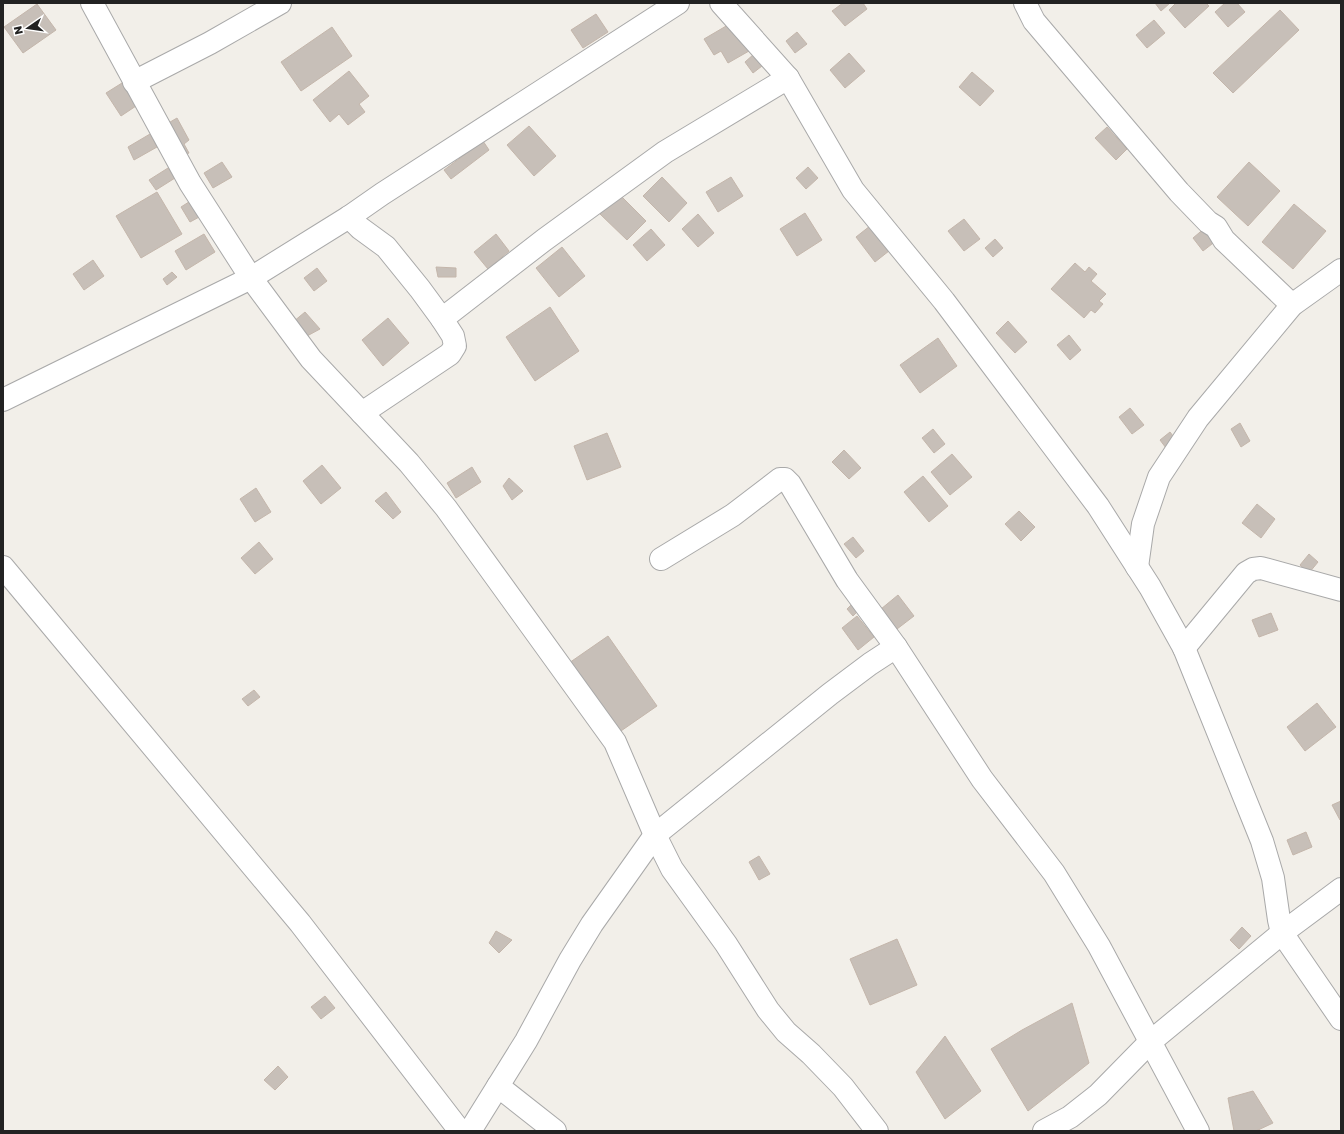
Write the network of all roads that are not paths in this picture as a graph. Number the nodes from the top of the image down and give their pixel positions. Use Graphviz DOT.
graph roads {
  1 [pos="92,3"];
  2 [pos="280,3"];
  3 [pos="678,3"];
  4 [pos="721,3"];
  5 [pos="1025,3"];
  6 [pos="788,78"];
  7 [pos="134,82"];
  8 [pos="349,216"];
  9 [pos="1341,270"];
  10 [pos="251,278"];
  11 [pos="1292,305"];
  12 [pos="442,319"];
  13 [pos="4,396"];
  14 [pos="362,413"];
  15 [pos="661,559"];
  16 [pos="3,567"];
  17 [pos="1137,567"];
  18 [pos="1341,590"];
  19 [pos="896,647"];
  20 [pos="1184,648"];
  21 [pos="655,835"];
  22 [pos="1341,889"];
  23 [pos="1282,933"];
  24 [pos="1341,1019"];
  25 [pos="1150,1042"];
  26 [pos="498,1086"];
  27 [pos="460,1131"];
  28 [pos="470,1131"];
  29 [pos="555,1131"];
  30 [pos="877,1131"];
  31 [pos="1044,1131"];
  32 [pos="1198,1131"];
  1 -- 7 [label="street"];
  2 -- 7 [label="street"];
  3 -- 8 [label="street"];
  4 -- 6 [label="street"];
  5 -- 11 [label="street"];
  6 -- 12 [label="street"];
  6 -- 17 [label="street"];
  7 -- 10 [label="street"];
  8 -- 10 [label="street"];
  8 -- 12 [label="street"];
  9 -- 11 [label="street"];
  10 -- 13 [label="street"];
  10 -- 14 [label="street"];
  11 -- 17 [label="street"];
  12 -- 14 [label="street"];
  14 -- 21 [label="street"];
  15 -- 19 [label="street"];
  16 -- 27 [label="street"];
  17 -- 20 [label="street"];
  18 -- 20 [label="street"];
  19 -- 21 [label="street"];
  19 -- 25 [label="street"];
  20 -- 23 [label="street"];
  21 -- 26 [label="street"];
  21 -- 30 [label="street"];
  22 -- 23 [label="street"];
  23 -- 24 [label="street"];
  23 -- 25 [label="street"];
  25 -- 31 [label="street"];
  25 -- 32 [label="street"];
  26 -- 28 [label="street"];
  26 -- 29 [label="street"];
}
